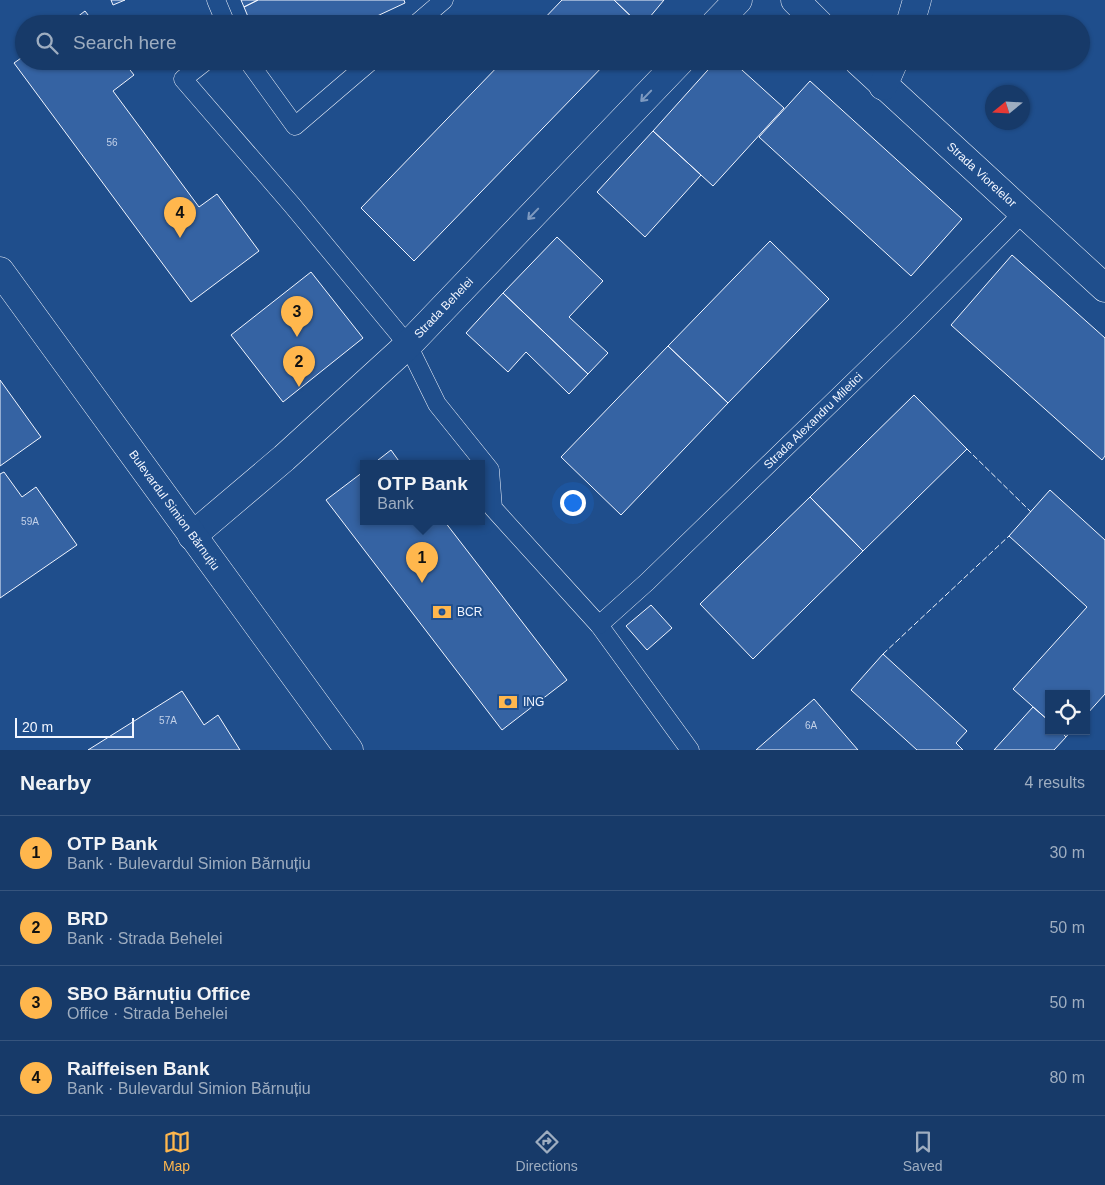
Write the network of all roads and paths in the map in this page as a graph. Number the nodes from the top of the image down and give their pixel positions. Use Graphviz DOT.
graph roads {
  1 [pos="216,0"];
  2 [pos="444,0"];
  3 [pos="738,0"];
  4 [pos="794,0"];
  5 [pos="917,0"];
  6 [pos="222,15"];
  7 [pos="426,15"];
  8 [pos="724,15"];
  9 [pos="810,15"];
  10 [pos="913,15"];
  11 [pos="194,70"];
  12 [pos="255,70"];
  13 [pos="361,70"];
  14 [pos="671,70"];
  15 [pos="867,70"];
  16 [pos="890,70"];
  17 [pos="883,86"];
  18 [pos="1023,212"];
  19 [pos="0,270"];
  20 [pos="1105,288"];
  21 [pos="408,345"];
  22 [pos="482,460"];
  23 [pos="485,464"];
  24 [pos="192,536"];
  25 [pos="600,625"];
  26 [pos="349,750"];
  27 [pos="690,750"];
  1 -- 6 [label="lane"];
  2 -- 7 [label="lane"];
  3 -- 8 [label="street"];
  4 -- 9 [label="street"];
  5 -- 10 [label="street"];
  11 -- 21 [label="lane"];
  12 -- 13 [label="lane"];
  14 -- 21 [label="street, Strada Behelei, one-way"];
  15 -- 17 [label="street, Strada Viorelelor"];
  16 -- 17 [label="street"];
  17 -- 18 [label="street, Strada Viorelelor"];
  18 -- 20 [label="street, Strada Viorelelor"];
  18 -- 25 [label="lane, Strada Alexandru Miletici"];
  19 -- 24 [label="street, Bulevardul Simion Bărnuțiu"];
  21 -- 22 [label="lane"];
  21 -- 24 [label="street, Strada Behelei"];
  23 -- 25 [label="lane"];
  24 -- 26 [label="street, Bulevardul Simion Bărnuțiu"];
  25 -- 27 [label="lane"];
}
